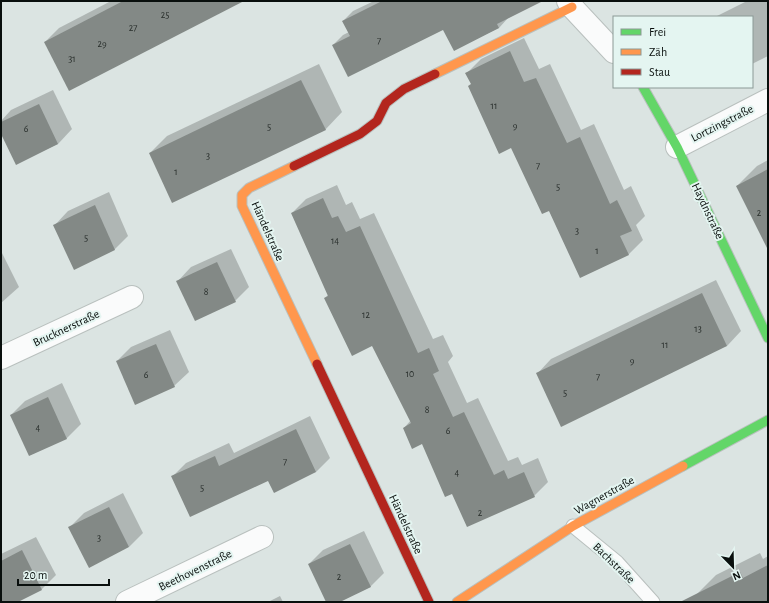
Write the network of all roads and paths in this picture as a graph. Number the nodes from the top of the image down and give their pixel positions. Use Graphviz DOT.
graph roads {
  1 [pos="570,4"];
  2 [pos="613,51"];
  3 [pos="644,88"];
  4 [pos="768,100"];
  5 [pos="677,147"];
  6 [pos="132,297"];
  7 [pos="768,338"];
  8 [pos="1,358"];
  9 [pos="768,420"];
  10 [pos="573,526"];
  11 [pos="262,537"];
  12 [pos="127,602"];
  13 [pos="429,602"];
  14 [pos="457,602"];
  15 [pos="653,602"];
  1 -- 2 [label="street"];
  1 -- 13 [label="street, Händelstraße"];
  3 -- 5 [label="street, Haydnstraße"];
  4 -- 5 [label="street, Lortzingstraße"];
  5 -- 7 [label="street, Haydnstraße"];
  6 -- 8 [label="street, Brucknerstraße"];
  9 -- 10 [label="street, Wagnerstraße"];
  10 -- 14 [label="street, Wagnerstraße"];
  10 -- 15 [label="lane, Bachstraße"];
  11 -- 12 [label="street, Beethovenstraße"];
}
